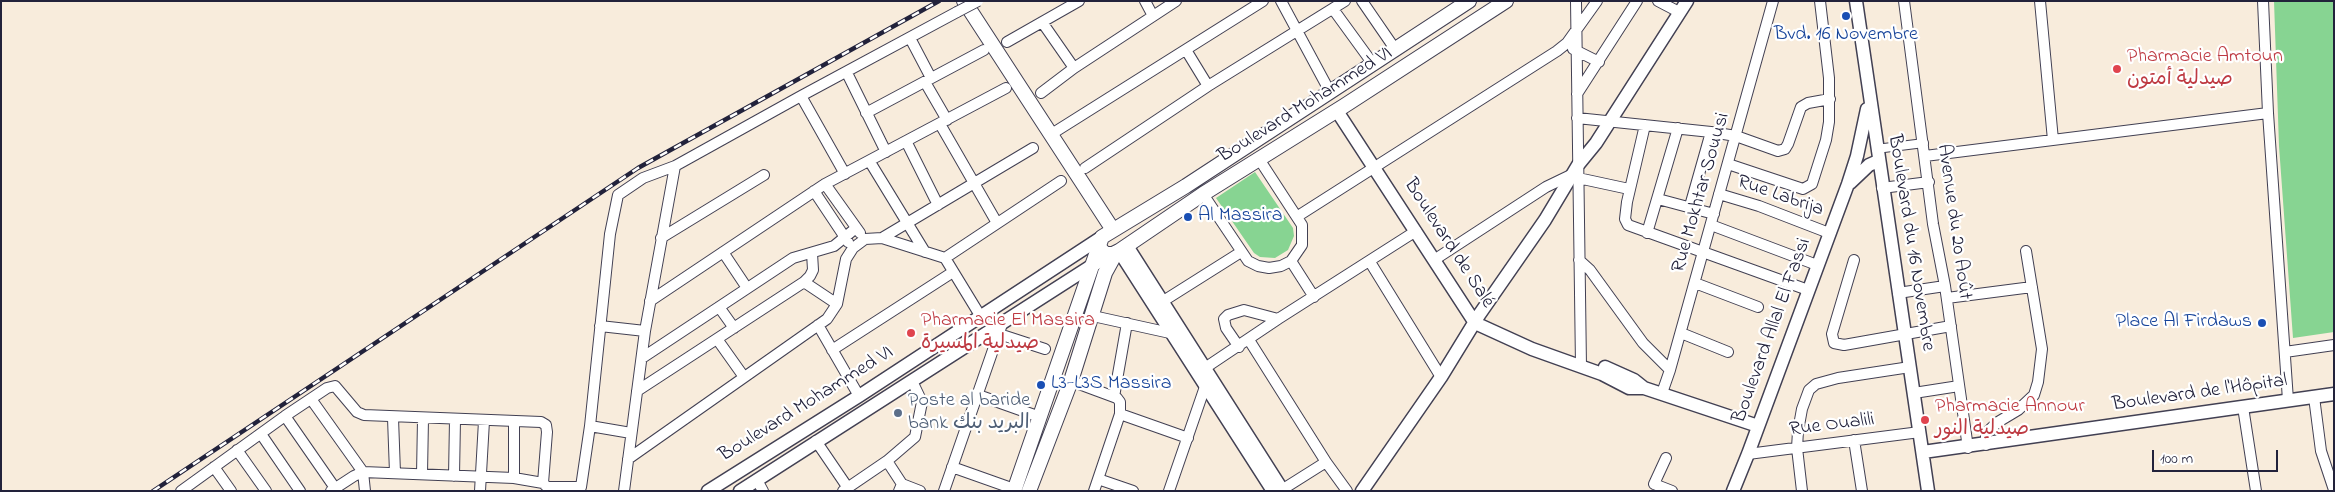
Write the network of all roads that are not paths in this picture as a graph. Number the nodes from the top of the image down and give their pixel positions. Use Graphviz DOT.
graph roads {
  1 [pos="978,1"];
  2 [pos="1079,1"];
  3 [pos="1144,1"];
  4 [pos="1176,1"];
  5 [pos="1263,1"];
  6 [pos="1281,1"];
  7 [pos="1345,1"];
  8 [pos="1362,1"];
  9 [pos="1469,1"];
  10 [pos="1506,1"];
  11 [pos="1597,1"];
  12 [pos="1637,1"];
  13 [pos="1658,1"];
  14 [pos="1686,1"];
  15 [pos="1773,1"];
  16 [pos="1820,1"];
  17 [pos="1856,1"];
  18 [pos="1904,1"];
  19 [pos="2040,1"];
  20 [pos="2263,1"];
  21 [pos="1575,2"];
  22 [pos="1063,5"];
  23 [pos="960,7"];
  24 [pos="1333,9"];
  25 [pos="1679,12"];
  26 [pos="1153,16"];
  27 [pos="1042,22"];
  28 [pos="1576,29"];
  29 [pos="1298,30"];
  30 [pos="910,38"];
  31 [pos="1007,42"];
  32 [pos="1567,42"];
  33 [pos="1395,49"];
  34 [pos="984,50"];
  35 [pos="1186,50"];
  36 [pos="1576,52"];
  37 [pos="1599,62"];
  38 [pos="1373,64"];
  39 [pos="1074,68"];
  40 [pos="846,73"];
  41 [pos="928,80"];
  42 [pos="1208,86"];
  43 [pos="1006,88"];
  44 [pos="1330,92"];
  45 [pos="1041,93"];
  46 [pos="1577,94"];
  47 [pos="801,96"];
  48 [pos="1868,97"];
  49 [pos="1830,99"];
  50 [pos="1341,109"];
  51 [pos="866,113"];
  52 [pos="2268,113"];
  53 [pos="1577,118"];
  54 [pos="1610,121"];
  55 [pos="943,122"];
  56 [pos="1645,125"];
  57 [pos="1678,128"];
  58 [pos="1711,132"];
  59 [pos="1050,135"];
  60 [pos="1736,136"];
  61 [pos="2053,140"];
  62 [pos="906,141"];
  63 [pos="1924,143"];
  64 [pos="1033,148"];
  65 [pos="886,152"];
  66 [pos="1877,155"];
  67 [pos="1857,156"];
  68 [pos="1926,156"];
  69 [pos="1258,159"];
  70 [pos="870,162"];
  71 [pos="1728,164"];
  72 [pos="1378,165"];
  73 [pos="675,166"];
  74 [pos="1085,168"];
  75 [pos="1577,172"];
  76 [pos="845,174"];
  77 [pos="764,175"];
  78 [pos="1061,181"];
  79 [pos="1851,182"];
  80 [pos="1929,182"];
  81 [pos="825,184"];
  82 [pos="973,184"];
  83 [pos="1882,188"];
  84 [pos="1630,189"];
  85 [pos="814,191"];
  86 [pos="1203,194"];
  87 [pos="1719,194"];
  88 [pos="1658,199"];
  89 [pos="938,205"];
  90 [pos="1690,206"];
  91 [pos="1714,214"];
  92 [pos="1298,216"];
  93 [pos="906,223"];
  94 [pos="997,223"];
  95 [pos="1711,226"];
  96 [pos="856,228"];
  97 [pos="1416,231"];
  98 [pos="1648,233"];
  99 [pos="1829,233"];
  100 [pos="1108,235"];
  101 [pos="661,238"];
  102 [pos="845,238"];
  103 [pos="882,238"];
  104 [pos="865,239"];
  105 [pos="853,248"];
  106 [pos="1120,250"];
  107 [pos="2026,251"];
  108 [pos="723,252"];
  109 [pos="925,252"];
  110 [pos="1241,252"];
  111 [pos="1703,252"];
  112 [pos="812,253"];
  113 [pos="945,258"];
  114 [pos="1437,258"];
  115 [pos="1580,260"];
  116 [pos="1854,260"];
  117 [pos="1291,261"];
  118 [pos="1370,262"];
  119 [pos="1817,265"];
  120 [pos="1092,266"];
  121 [pos="953,272"];
  122 [pos="804,282"];
  123 [pos="1695,282"];
  124 [pos="1945,286"];
  125 [pos="2032,286"];
  126 [pos="747,288"];
  127 [pos="1808,290"];
  128 [pos="1898,293"];
  129 [pos="1314,297"];
  130 [pos="1946,298"];
  131 [pos="1008,300"];
  132 [pos="650,301"];
  133 [pos="837,304"];
  134 [pos="1158,305"];
  135 [pos="1758,306"];
  136 [pos="719,307"];
  137 [pos="1017,314"];
  138 [pos="1092,316"];
  139 [pos="981,317"];
  140 [pos="1278,319"];
  141 [pos="1477,319"];
  142 [pos="1126,323"];
  143 [pos="818,325"];
  144 [pos="600,326"];
  145 [pos="1951,326"];
  146 [pos="734,328"];
  147 [pos="1001,329"];
  148 [pos="645,331"];
  149 [pos="1170,333"];
  150 [pos="1681,333"];
  151 [pos="1904,335"];
  152 [pos="717,339"];
  153 [pos="1249,340"];
  154 [pos="940,343"];
  155 [pos="2334,345"];
  156 [pos="1239,346"];
  157 [pos="1044,349"];
  158 [pos="832,350"];
  159 [pos="1728,352"];
  160 [pos="2285,352"];
  161 [pos="949,357"];
  162 [pos="642,358"];
  163 [pos="1581,361"];
  164 [pos="1910,367"];
  165 [pos="1670,370"];
  166 [pos="1441,376"];
  167 [pos="744,377"];
  168 [pos="1204,377"];
  169 [pos="912,381"];
  170 [pos="1071,381"];
  171 [pos="1959,386"];
  172 [pos="637,391"];
  173 [pos="1662,393"];
  174 [pos="1914,393"];
  175 [pos="2334,394"];
  176 [pos="978,395"];
  177 [pos="859,396"];
  178 [pos="1114,397"];
  179 [pos="2314,397"];
  180 [pos="311,399"];
  181 [pos="2288,400"];
  182 [pos="2243,407"];
  183 [pos="1120,414"];
  184 [pos="285,416"];
  185 [pos="1040,417"];
  186 [pos="393,418"];
  187 [pos="423,419"];
  188 [pos="455,420"];
  189 [pos="484,421"];
  190 [pos="514,422"];
  191 [pos="590,426"];
  192 [pos="1758,426"];
  193 [pos="1920,432"];
  194 [pos="631,433"];
  195 [pos="261,434"];
  196 [pos="1188,438"];
  197 [pos="1854,440"];
  198 [pos="816,441"];
  199 [pos="1986,445"];
  200 [pos="1797,448"];
  201 [pos="1968,448"];
  202 [pos="238,450"];
  203 [pos="1923,452"];
  204 [pos="1748,454"];
  205 [pos="1666,458"];
  206 [pos="628,459"];
  207 [pos="759,459"];
  208 [pos="887,461"];
  209 [pos="1326,462"];
  210 [pos="214,467"];
  211 [pos="952,468"];
  212 [pos="2330,468"];
  213 [pos="363,472"];
  214 [pos="395,473"];
  215 [pos="422,474"];
  216 [pos="454,476"];
  217 [pos="481,478"];
  218 [pos="514,478"];
  219 [pos="1098,479"];
  220 [pos="763,481"];
  221 [pos="194,487"];
  222 [pos="547,487"];
  223 [pos="901,487"];
  224 [pos="1651,487"];
  225 [pos="333,489"];
  226 [pos="581,489"];
  227 [pos="845,489"];
  228 [pos="1014,490"];
  229 [pos="1280,490"];
  230 [pos="2334,490"];
  231 [pos="181,491"];
  232 [pos="231,491"];
  233 [pos="266,491"];
  234 [pos="300,491"];
  235 [pos="365,491"];
  236 [pos="480,491"];
  237 [pos="624,491"];
  238 [pos="708,491"];
  239 [pos="740,491"];
  240 [pos="920,491"];
  241 [pos="944,491"];
  242 [pos="1029,491"];
  243 [pos="1094,491"];
  244 [pos="1132,491"];
  245 [pos="1169,491"];
  246 [pos="1347,491"];
  247 [pos="1362,491"];
  248 [pos="1672,491"];
  249 [pos="1733,491"];
  250 [pos="1802,491"];
  251 [pos="1862,491"];
  252 [pos="1928,491"];
  253 [pos="2256,491"];
  1 -- 23 [label="street, bridge"];
  2 -- 22 [label="street"];
  3 -- 26 [label="street"];
  4 -- 26 [label="street"];
  5 -- 35 [label="street"];
  6 -- 29 [label="street"];
  7 -- 24 [label="street"];
  8 -- 33 [label="street"];
  9 -- 33 [label="main road, Boulevard Mohammed VI"];
  10 -- 50 [label="main road, Boulevard Mohammed VI"];
  11 -- 28 [label="street"];
  12 -- 37 [label="street"];
  13 -- 25 [label="street"];
  14 -- 25 [label="street"];
  15 -- 60 [label="street, Rue Mokhtar Souusi"];
  16 -- 49 [label="street"];
  17 -- 48 [label="street, Boulevard du 16 Novembre"];
  18 -- 63 [label="street, Avenue du 20 Août"];
  19 -- 61 [label="street"];
  20 -- 52 [label="street"];
  21 -- 28 [label="street"];
  22 -- 27 [label="street"];
  23 -- 30 [label="street"];
  23 -- 59 [label="main road"];
  24 -- 29 [label="street"];
  24 -- 38 [label="street"];
  25 -- 54 [label="street"];
  26 -- 39 [label="street"];
  27 -- 31 [label="street"];
  27 -- 39 [label="street"];
  28 -- 32 [label="street"];
  28 -- 36 [label="street"];
  29 -- 42 [label="street"];
  29 -- 44 [label="street"];
  30 -- 40 [label="street"];
  30 -- 41 [label="street"];
  32 -- 36 [label="street"];
  32 -- 72 [label="street"];
  33 -- 38 [label="main road, Boulevard Mohammed VI"];
  34 -- 41 [label="street"];
  35 -- 42 [label="street"];
  35 -- 59 [label="street"];
  36 -- 37 [label="street"];
  36 -- 46 [label="street"];
  37 -- 46 [label="street"];
  38 -- 44 [label="main road, Boulevard Mohammed VI"];
  39 -- 45 [label="street"];
  40 -- 47 [label="street"];
  40 -- 51 [label="street"];
  41 -- 51 [label="street"];
  41 -- 55 [label="street"];
  42 -- 74 [label="street"];
  43 -- 55 [label="street"];
  44 -- 100 [label="main road, Boulevard Mohammed VI"];
  46 -- 53 [label="street"];
  47 -- 73 [label="street"];
  47 -- 76 [label="street"];
  48 -- 66 [label="street, Boulevard du 16 Novembre"];
  48 -- 67 [label="street, Boulevard Allal El Fassi"];
  49 -- 60 [label="street"];
  49 -- 71 [label="street"];
  50 -- 69 [label="main road, Boulevard Mohammed VI"];
  50 -- 72 [label="street, Boulevard de Salé"];
  51 -- 65 [label="street"];
  52 -- 61 [label="street"];
  52 -- 160 [label="street"];
  53 -- 54 [label="street"];
  53 -- 75 [label="street"];
  54 -- 56 [label="street"];
  54 -- 75 [label="street"];
  55 -- 62 [label="street"];
  55 -- 82 [label="street"];
  56 -- 57 [label="street"];
  56 -- 84 [label="street"];
  57 -- 58 [label="street"];
  57 -- 88 [label="street"];
  58 -- 60 [label="street"];
  58 -- 90 [label="street"];
  59 -- 100 [label="main road"];
  60 -- 71 [label="street, Rue Mokhtar Souusi"];
  61 -- 68 [label="street"];
  62 -- 65 [label="street"];
  62 -- 89 [label="street"];
  63 -- 66 [label="street"];
  63 -- 68 [label="street, Avenue du 20 Août"];
  64 -- 82 [label="street"];
  65 -- 70 [label="street"];
  66 -- 67 [label="street"];
  66 -- 79 [label="street, Boulevard Allal El Fassi"];
  66 -- 83 [label="street, Boulevard du 16 Novembre"];
  67 -- 79 [label="street, Boulevard Allal El Fassi"];
  68 -- 80 [label="street, Avenue du 20 Août"];
  69 -- 86 [label="main road, Boulevard Mohammed VI"];
  69 -- 92 [label="street"];
  70 -- 76 [label="street"];
  70 -- 93 [label="street"];
  71 -- 87 [label="street, Rue Mokhtar Souusi"];
  72 -- 92 [label="street"];
  72 -- 97 [label="street, Boulevard de Salé"];
  72 -- 114 [label="street, Boulevard de Salé"];
  73 -- 101 [label="street"];
  73 -- 144 [label="street"];
  75 -- 84 [label="street"];
  75 -- 114 [label="street"];
  75 -- 115 [label="street"];
  75 -- 141 [label="street"];
  76 -- 81 [label="street"];
  77 -- 101 [label="street"];
  78 -- 94 [label="street"];
  79 -- 83 [label="street"];
  79 -- 99 [label="street, Boulevard Allal El Fassi"];
  80 -- 83 [label="street"];
  80 -- 124 [label="street, Avenue du 20 Août"];
  81 -- 85 [label="street"];
  81 -- 96 [label="street"];
  82 -- 89 [label="street"];
  82 -- 94 [label="street"];
  83 -- 128 [label="street, Boulevard du 16 Novembre"];
  84 -- 98 [label="street"];
  85 -- 102 [label="street"];
  85 -- 108 [label="street"];
  86 -- 106 [label="main road, Boulevard Mohammed VI"];
  86 -- 110 [label="street"];
  87 -- 91 [label="street, Rue Mokhtar Souusi"];
  87 -- 99 [label="street, Rue Labrija"];
  88 -- 90 [label="street"];
  88 -- 98 [label="street"];
  89 -- 93 [label="street"];
  90 -- 91 [label="street"];
  91 -- 95 [label="street, Rue Mokhtar Souusi"];
  92 -- 117 [label="street"];
  93 -- 103 [label="street"];
  93 -- 109 [label="street"];
  94 -- 113 [label="street"];
  95 -- 111 [label="street, Rue Mokhtar Souusi"];
  95 -- 119 [label="street"];
  96 -- 102 [label="street"];
  96 -- 104 [label="street"];
  97 -- 114 [label="street, Boulevard de Salé"];
  97 -- 118 [label="street"];
  98 -- 111 [label="street"];
  99 -- 119 [label="street, Boulevard Allal El Fassi"];
  100 -- 106 [label="main road"];
  100 -- 106 [label="main road"];
  100 -- 120 [label="main road"];
  100 -- 131 [label="street, Boulevard Mohammed VI"];
  101 -- 132 [label="street"];
  102 -- 105 [label="street"];
  102 -- 112 [label="street"];
  103 -- 104 [label="street"];
  103 -- 109 [label="street"];
  104 -- 105 [label="street"];
  105 -- 133 [label="street"];
  106 -- 120 [label="street, Boulevard Mohammed VI"];
  106 -- 134 [label="street"];
  106 -- 138 [label="main road"];
  107 -- 125 [label="street"];
  108 -- 126 [label="street"];
  108 -- 132 [label="street"];
  109 -- 113 [label="street"];
  110 -- 117 [label="street"];
  110 -- 134 [label="street"];
  111 -- 123 [label="street, Rue Mokhtar Souusi"];
  111 -- 127 [label="street"];
  112 -- 122 [label="street"];
  112 -- 126 [label="street"];
  113 -- 121 [label="street"];
  114 -- 141 [label="street, Boulevard de Salé"];
  115 -- 163 [label="street"];
  115 -- 165 [label="street"];
  116 -- 151 [label="street"];
  117 -- 129 [label="street"];
  118 -- 129 [label="street"];
  118 -- 166 [label="street"];
  119 -- 127 [label="street, Boulevard Allal El Fassi"];
  120 -- 137 [label="street, Boulevard Mohammed VI"];
  120 -- 185 [label="main road"];
  121 -- 139 [label="street"];
  121 -- 158 [label="street"];
  122 -- 133 [label="street"];
  122 -- 146 [label="street"];
  123 -- 135 [label="street"];
  123 -- 150 [label="street, Rue Mokhtar Souusi"];
  124 -- 128 [label="street"];
  124 -- 130 [label="street, Avenue du 20 Août"];
  125 -- 130 [label="street"];
  125 -- 199 [label="street"];
  126 -- 136 [label="street"];
  127 -- 192 [label="street, Boulevard Allal El Fassi"];
  128 -- 151 [label="street, Boulevard du 16 Novembre"];
  129 -- 140 [label="street"];
  130 -- 145 [label="street, Avenue du 20 Août"];
  131 -- 137 [label="street"];
  131 -- 139 [label="street, Boulevard Mohammed VI"];
  132 -- 148 [label="street"];
  133 -- 143 [label="street"];
  134 -- 149 [label="street"];
  134 -- 168 [label="street"];
  136 -- 146 [label="street"];
  136 -- 162 [label="street"];
  137 -- 147 [label="street, Boulevard Mohammed VI"];
  138 -- 142 [label="street"];
  138 -- 170 [label="main road"];
  139 -- 154 [label="street, Boulevard Mohammed VI"];
  140 -- 153 [label="street"];
  140 -- 156 [label="street"];
  141 -- 163 [label="street, Boulevard de Salé"];
  141 -- 166 [label="street"];
  142 -- 149 [label="street"];
  142 -- 178 [label="street"];
  143 -- 158 [label="street"];
  143 -- 167 [label="street"];
  144 -- 148 [label="street"];
  144 -- 191 [label="street"];
  145 -- 151 [label="street"];
  145 -- 171 [label="street, Avenue du 20 Août"];
  146 -- 152 [label="street"];
  147 -- 157 [label="street"];
  147 -- 161 [label="street, Boulevard Mohammed VI"];
  147 -- 176 [label="street"];
  148 -- 162 [label="street"];
  149 -- 168 [label="street"];
  150 -- 159 [label="street"];
  150 -- 165 [label="street, Rue Mokhtar Souusi"];
  151 -- 164 [label="street, Boulevard du 16 Novembre"];
  152 -- 167 [label="street"];
  152 -- 172 [label="street"];
  153 -- 156 [label="street"];
  153 -- 209 [label="street"];
  154 -- 161 [label="street"];
  154 -- 177 [label="street, Boulevard Mohammed VI"];
  155 -- 160 [label="street"];
  156 -- 168 [label="street"];
  158 -- 177 [label="street"];
  160 -- 181 [label="street"];
  161 -- 169 [label="street, Boulevard Mohammed VI"];
  162 -- 172 [label="street"];
  163 -- 173 [label="street, Boulevard de Salé"];
  164 -- 174 [label="street, Boulevard du 16 Novembre"];
  164 -- 200 [label="street"];
  165 -- 173 [label="street, Rue Mokhtar Souusi"];
  166 -- 247 [label="street"];
  167 -- 206 [label="street"];
  168 -- 196 [label="street"];
  168 -- 229 [label="street"];
  169 -- 198 [label="street, Boulevard Mohammed VI"];
  169 -- 208 [label="street"];
  170 -- 178 [label="street"];
  170 -- 242 [label="main road"];
  171 -- 174 [label="street"];
  171 -- 201 [label="street, Avenue du 20 Août"];
  172 -- 194 [label="street"];
  173 -- 192 [label="street, Boulevard de Salé"];
  174 -- 193 [label="street, Boulevard du 16 Novembre"];
  175 -- 179 [label="street, Boulevard de l'Hôpital"];
  176 -- 185 [label="street"];
  176 -- 211 [label="street"];
  177 -- 207 [label="street, Boulevard Mohammed VI"];
  178 -- 183 [label="street"];
  179 -- 181 [label="street, Boulevard de l'Hôpital"];
  179 -- 212 [label="street"];
  180 -- 184 [label="street"];
  180 -- 186 [label="street"];
  180 -- 213 [label="street"];
  181 -- 182 [label="street, Boulevard de l'Hôpital"];
  182 -- 199 [label="street, Boulevard de l'Hôpital"];
  182 -- 253 [label="street"];
  183 -- 196 [label="street"];
  183 -- 219 [label="street"];
  184 -- 195 [label="street"];
  184 -- 225 [label="street"];
  185 -- 228 [label="main road"];
  186 -- 187 [label="street"];
  186 -- 214 [label="street"];
  187 -- 188 [label="street"];
  187 -- 215 [label="street"];
  188 -- 189 [label="street"];
  188 -- 216 [label="street"];
  189 -- 190 [label="street"];
  189 -- 217 [label="street"];
  190 -- 218 [label="street"];
  190 -- 222 [label="street"];
  191 -- 194 [label="street"];
  191 -- 226 [label="street"];
  192 -- 204 [label="street, Boulevard Allal El Fassi"];
  193 -- 197 [label="street, Rue Oualili"];
  193 -- 203 [label="street, Boulevard du 16 Novembre"];
  194 -- 206 [label="street"];
  195 -- 202 [label="street"];
  195 -- 234 [label="street"];
  196 -- 245 [label="street"];
  197 -- 200 [label="street, Rue Oualili"];
  197 -- 251 [label="street"];
  198 -- 220 [label="street, Boulevard Mohammed VI"];
  198 -- 227 [label="street"];
  199 -- 201 [label="street, Boulevard de l'Hôpital"];
  200 -- 204 [label="street, Rue Oualili"];
  200 -- 250 [label="street"];
  201 -- 203 [label="street, Boulevard de l'Hôpital"];
  202 -- 210 [label="street"];
  202 -- 233 [label="street"];
  203 -- 252 [label="street, Boulevard du 16 Novembre"];
  204 -- 249 [label="street, Boulevard Allal El Fassi"];
  205 -- 224 [label="street"];
  206 -- 237 [label="street"];
  207 -- 220 [label="street"];
  207 -- 238 [label="street, Boulevard Mohammed VI"];
  208 -- 223 [label="street"];
  208 -- 227 [label="street"];
  209 -- 229 [label="street"];
  209 -- 246 [label="street"];
  210 -- 221 [label="street"];
  210 -- 232 [label="street"];
  211 -- 228 [label="street"];
  211 -- 241 [label="street"];
  212 -- 230 [label="street"];
  213 -- 214 [label="street"];
  213 -- 225 [label="street"];
  213 -- 235 [label="street"];
  214 -- 215 [label="street"];
  215 -- 216 [label="street"];
  216 -- 217 [label="street"];
  217 -- 218 [label="street"];
  217 -- 236 [label="street"];
  218 -- 222 [label="street"];
  219 -- 243 [label="street"];
  219 -- 244 [label="street"];
  220 -- 239 [label="street, Boulevard Mohammed VI"];
  221 -- 231 [label="street"];
  222 -- 226 [label="street"];
  223 -- 240 [label="street"];
  224 -- 248 [label="street"];
}
